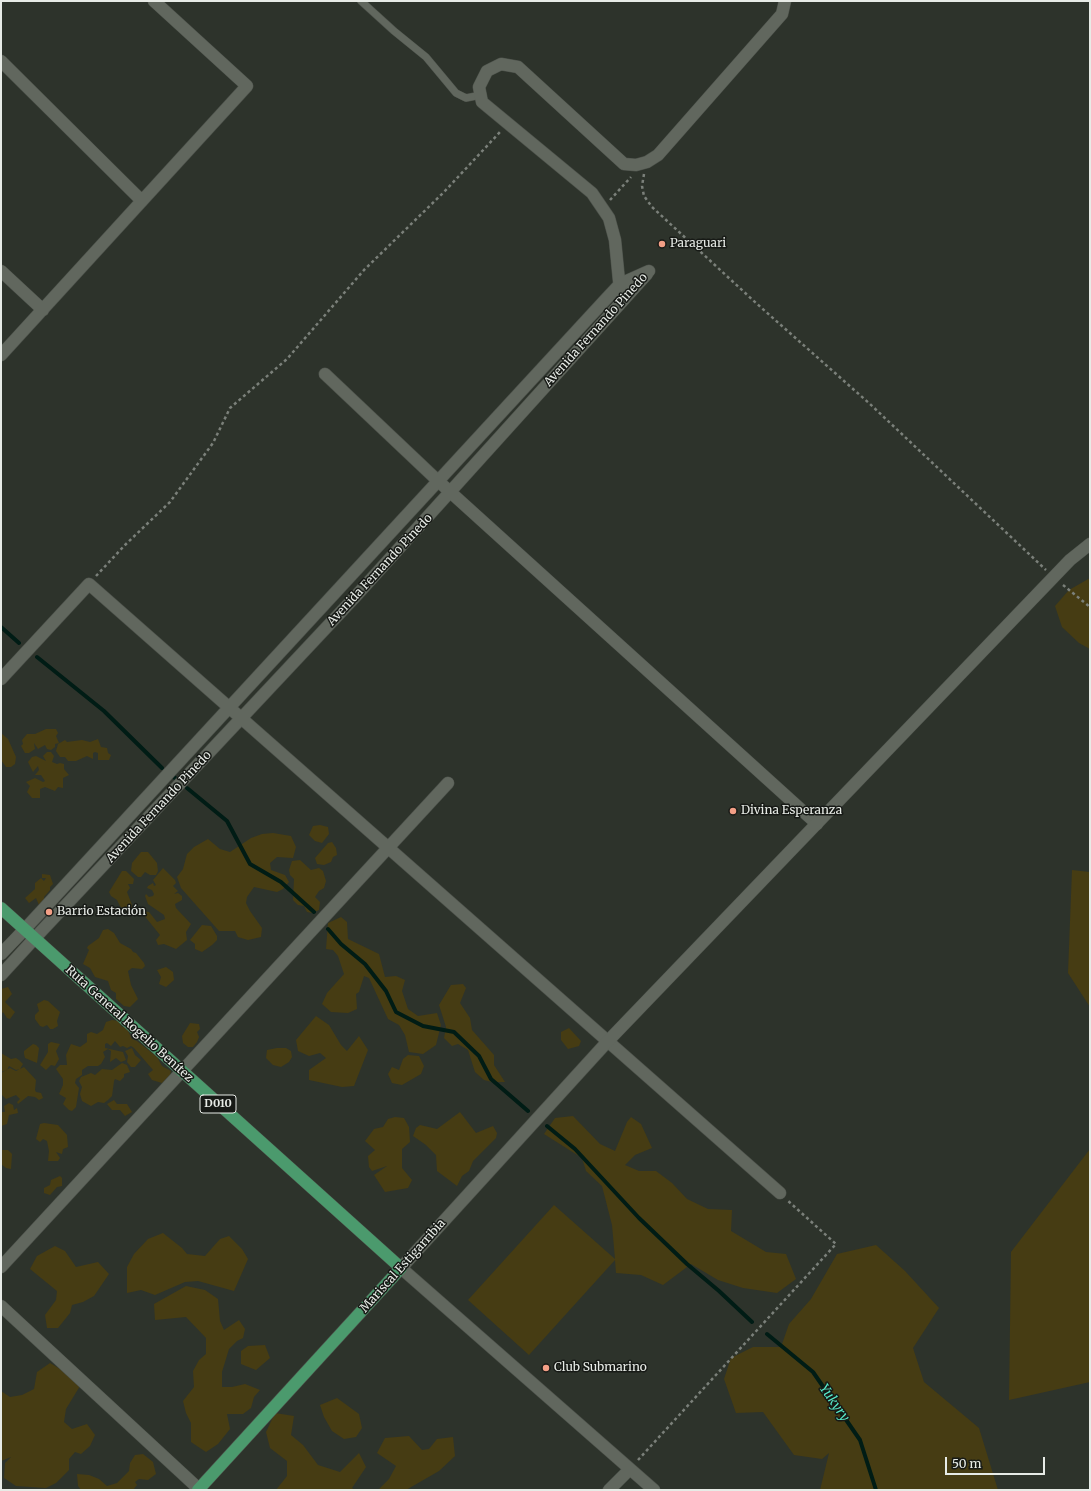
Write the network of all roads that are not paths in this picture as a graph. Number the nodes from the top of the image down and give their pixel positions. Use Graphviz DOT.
graph roads {
  1 [pos="154,1"];
  2 [pos="361,1"];
  3 [pos="785,1"];
  4 [pos="1,61"];
  5 [pos="481,95"];
  6 [pos="142,201"];
  7 [pos="1,270"];
  8 [pos="620,284"];
  9 [pos="620,304"];
  10 [pos="43,310"];
  11 [pos="1,355"];
  12 [pos="325,374"];
  13 [pos="437,480"];
  14 [pos="451,492"];
  15 [pos="1090,544"];
  16 [pos="1,679"];
  17 [pos="228,707"];
  18 [pos="242,719"];
  19 [pos="448,783"];
  20 [pos="817,824"];
  21 [pos="388,848"];
  22 [pos="1,908"];
  23 [pos="24,930"];
  24 [pos="34,939"];
  25 [pos="1,954"];
  26 [pos="1,975"];
  27 [pos="608,1042"];
  28 [pos="182,1071"];
  29 [pos="780,1193"];
  30 [pos="1,1267"];
  31 [pos="401,1268"];
  32 [pos="1,1306"];
  33 [pos="630,1469"];
  34 [pos="199,1490"];
  35 [pos="609,1490"];
  36 [pos="654,1490"];
  1 -- 6 [label="street"];
  2 -- 5 [label="lane"];
  3 -- 5 [label="street"];
  4 -- 6 [label="street"];
  5 -- 8 [label="street"];
  6 -- 10 [label="street"];
  7 -- 10 [label="street"];
  8 -- 9 [label="street"];
  8 -- 9 [label="street, Avenida Fernando Pinedo"];
  8 -- 13 [label="street, Avenida Fernando Pinedo"];
  9 -- 14 [label="street, Avenida Fernando Pinedo"];
  10 -- 11 [label="street"];
  12 -- 13 [label="street"];
  13 -- 14 [label="street"];
  13 -- 17 [label="street, Avenida Fernando Pinedo"];
  14 -- 18 [label="street, Avenida Fernando Pinedo"];
  14 -- 20 [label="street"];
  15 -- 20 [label="street, Mariscal Estigarribia"];
  16 -- 17 [label="street"];
  17 -- 18 [label="street"];
  17 -- 23 [label="street, Avenida Fernando Pinedo"];
  18 -- 21 [label="street"];
  18 -- 24 [label="street, Avenida Fernando Pinedo"];
  19 -- 21 [label="street"];
  20 -- 27 [label="street, Mariscal Estigarribia"];
  21 -- 27 [label="street"];
  21 -- 28 [label="street"];
  22 -- 23 [label="main road, Ruta General Rogelio Benítez / D010"];
  23 -- 24 [label="main road, Ruta General Rogelio Benítez / D010"];
  23 -- 25 [label="street, Avenida Fernando Pinedo"];
  24 -- 26 [label="street, Avenida Fernando Pinedo"];
  24 -- 28 [label="main road, Ruta General Rogelio Benítez / D010"];
  27 -- 29 [label="street"];
  27 -- 31 [label="street, Mariscal Estigarribia"];
  28 -- 30 [label="street"];
  28 -- 31 [label="main road, Ruta General Rogelio Benítez / D010"];
  31 -- 33 [label="street"];
  31 -- 34 [label="main road, Mariscal Estigarribia"];
  32 -- 34 [label="street"];
  33 -- 35 [label="street"];
  33 -- 36 [label="street"];
}
